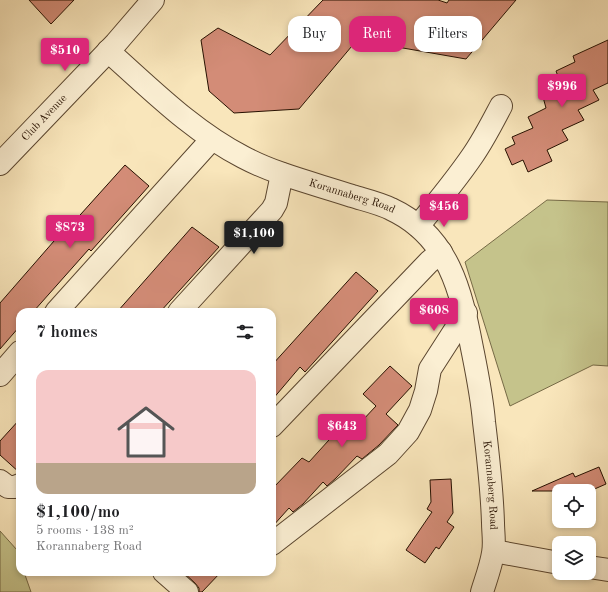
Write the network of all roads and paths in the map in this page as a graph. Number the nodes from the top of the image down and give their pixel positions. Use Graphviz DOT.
graph roads {
  1 [pos="153,0"];
  2 [pos="108,51"];
  3 [pos="501,106"];
  4 [pos="212,139"];
  5 [pos="0,164"];
  6 [pos="282,174"];
  7 [pos="418,226"];
  8 [pos="441,252"];
  9 [pos="60,308"];
  10 [pos="183,308"];
  11 [pos="466,313"];
  12 [pos="16,357"];
  13 [pos="0,375"];
  14 [pos="276,422"];
  15 [pos="0,481"];
  16 [pos="16,487"];
  17 [pos="276,541"];
  18 [pos="494,552"];
  19 [pos="552,562"];
  20 [pos="596,568"];
  21 [pos="608,570"];
  22 [pos="169,576"];
  23 [pos="187,592"];
  24 [pos="482,592"];
  1 -- 2 [label="street, Club Avenue"];
  2 -- 4 [label="street, Korannaberg Road"];
  2 -- 5 [label="street, Club Avenue"];
  3 -- 7 [label="street"];
  4 -- 6 [label="street, Korannaberg Road"];
  4 -- 9 [label="street"];
  6 -- 7 [label="street, Korannaberg Road"];
  6 -- 10 [label="street"];
  7 -- 8 [label="street, Korannaberg Road"];
  8 -- 11 [label="street, Korannaberg Road"];
  8 -- 14 [label="street"];
  11 -- 17 [label="street"];
  11 -- 18 [label="street, Korannaberg Road"];
  12 -- 13 [label="street"];
  15 -- 16 [label="street"];
  18 -- 19 [label="street"];
  18 -- 24 [label="street, Korannaberg Road"];
  20 -- 21 [label="street"];
  22 -- 23 [label="street"];
}
